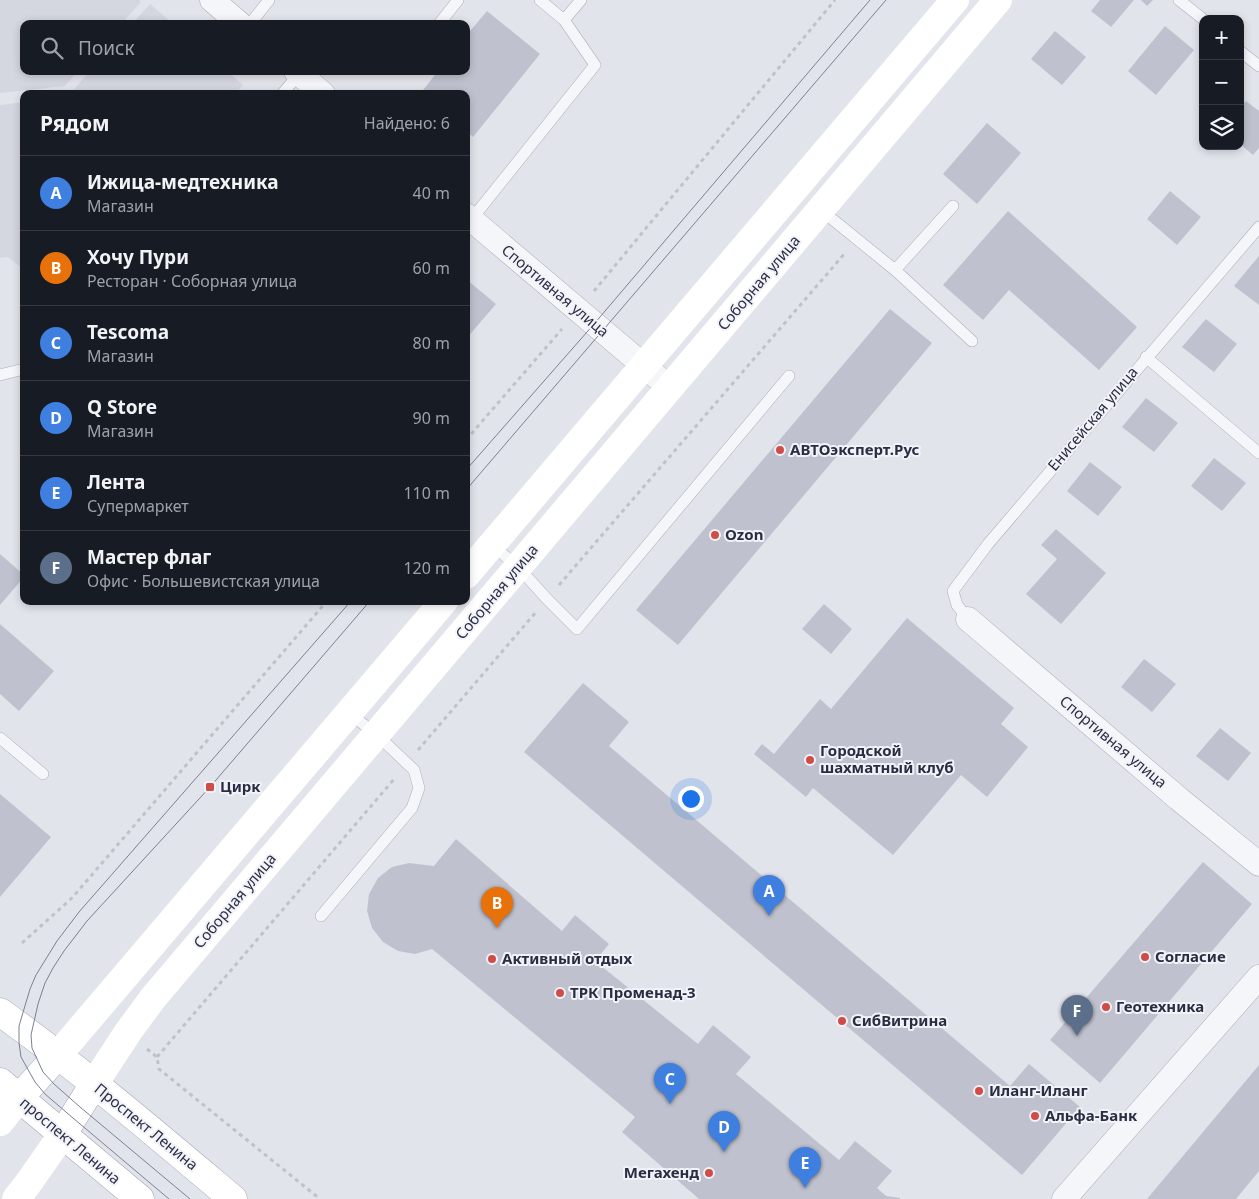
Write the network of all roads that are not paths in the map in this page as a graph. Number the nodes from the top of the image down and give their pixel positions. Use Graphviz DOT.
graph roads {
  1 [pos="212,0"];
  2 [pos="269,0"];
  3 [pos="458,0"];
  4 [pos="540,0"];
  5 [pos="581,0"];
  6 [pos="955,0"];
  7 [pos="998,0"];
  8 [pos="1179,0"];
  9 [pos="1199,16"];
  10 [pos="235,20"];
  11 [pos="253,20"];
  12 [pos="442,20"];
  13 [pos="564,20"];
  14 [pos="1244,54"];
  15 [pos="1259,66"];
  16 [pos="296,75"];
  17 [pos="301,75"];
  18 [pos="285,90"];
  19 [pos="318,90"];
  20 [pos="953,206"];
  21 [pos="821,210"];
  22 [pos="470,217"];
  23 [pos="470,219"];
  24 [pos="1259,227"];
  25 [pos="895,270"];
  26 [pos="972,341"];
  27 [pos="1146,357"];
  28 [pos="644,366"];
  29 [pos="20,370"];
  30 [pos="0,376"];
  31 [pos="789,376"];
  32 [pos="670,388"];
  33 [pos="1259,453"];
  34 [pos="492,545"];
  35 [pos="518,567"];
  36 [pos="470,570"];
  37 [pos="441,605"];
  38 [pos="968,619"];
  39 [pos="349,712"];
  40 [pos="376,734"];
  41 [pos="0,738"];
  42 [pos="43,774"];
  43 [pos="1259,864"];
  44 [pos="321,916"];
  45 [pos="1259,977"];
  46 [pos="0,1012"];
  47 [pos="58,1055"];
  48 [pos="94,1084"];
  49 [pos="10,1090"];
  50 [pos="0,1122"];
  51 [pos="62,1134"];
  52 [pos="16,1199"];
  53 [pos="140,1199"];
  54 [pos="233,1199"];
  55 [pos="1064,1199"];
  1 -- 10 [label="street"];
  2 -- 11 [label="lane"];
  3 -- 12 [label="lane"];
  4 -- 13 [label="lane"];
  5 -- 13 [label="lane"];
  6 -- 28 [label="main road"];
  7 -- 21 [label="main road, Соборная улица"];
  8 -- 9 [label="lane"];
  13 -- 22 [label="lane"];
  14 -- 15 [label="lane"];
  16 -- 18 [label="lane"];
  17 -- 19 [label="street"];
  20 -- 25 [label="lane"];
  21 -- 25 [label="lane"];
  21 -- 32 [label="main road, Соборная улица"];
  23 -- 28 [label="street, Спортивная улица"];
  24 -- 27 [label="lane, Енисейская улица"];
  25 -- 26 [label="lane"];
  27 -- 33 [label="lane"];
  27 -- 38 [label="lane, Енисейская улица"];
  28 -- 32 [label="street, Спортивная улица"];
  28 -- 34 [label="main road"];
  29 -- 30 [label="lane"];
  31 -- 35 [label="lane"];
  32 -- 35 [label="main road, Соборная улица"];
  34 -- 35 [label="lane"];
  34 -- 36 [label="main road"];
  35 -- 40 [label="main road, Соборная улица"];
  37 -- 39 [label="main road"];
  38 -- 43 [label="street, Спортивная улица"];
  39 -- 40 [label="lane"];
  39 -- 47 [label="main road"];
  40 -- 44 [label="lane"];
  40 -- 48 [label="main road, Соборная улица"];
  41 -- 42 [label="lane"];
  45 -- 55 [label="street"];
  46 -- 47 [label="main road"];
  47 -- 48 [label="main road, Проспект Ленина"];
  47 -- 49 [label="main road"];
  48 -- 51 [label="main road, Соборная улица"];
  48 -- 54 [label="main road, Проспект Ленина"];
  49 -- 50 [label="main road"];
  49 -- 51 [label="main road, проспект Ленина"];
  51 -- 52 [label="main road, Соборная улица"];
  51 -- 53 [label="main road, проспект Ленина"];
}
